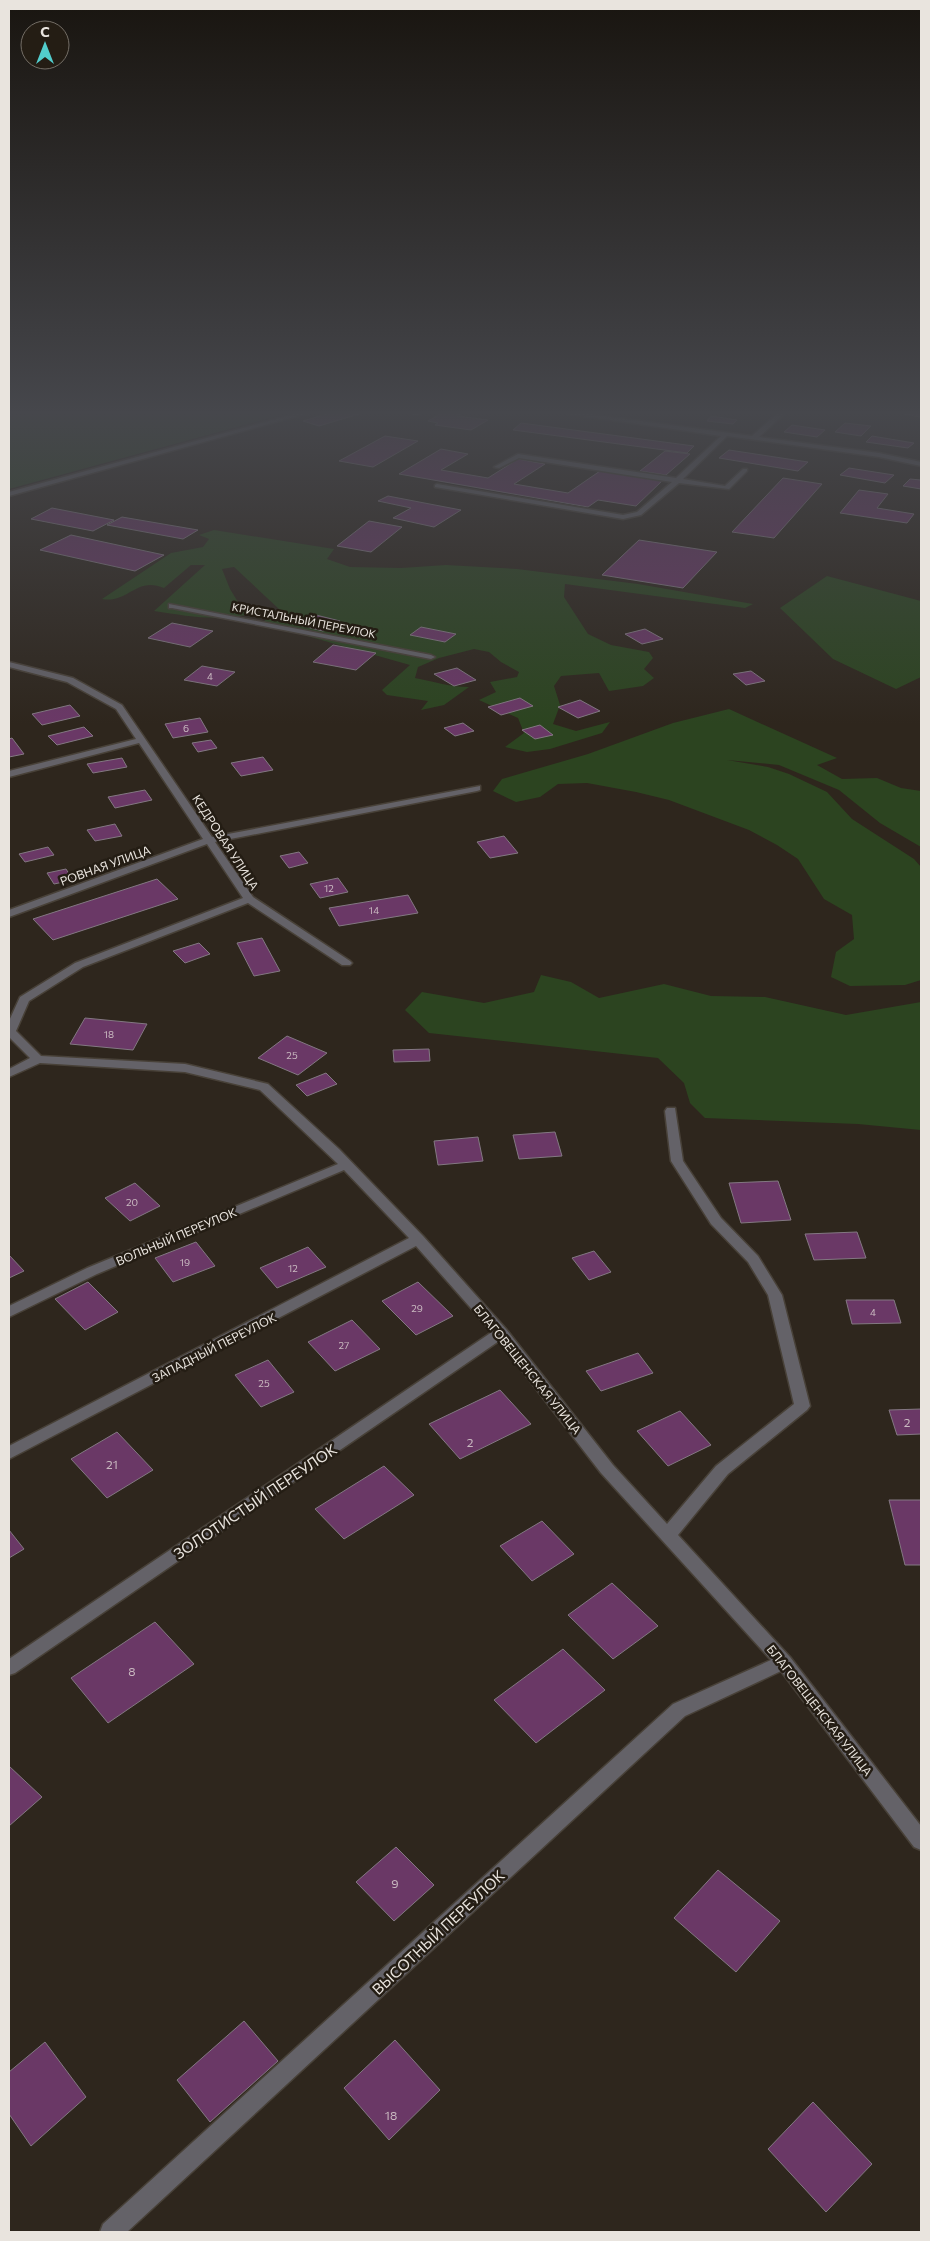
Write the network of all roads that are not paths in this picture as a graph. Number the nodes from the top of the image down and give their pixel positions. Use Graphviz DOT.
graph roads {
  1 [pos="608,515"];
  2 [pos="636,515"];
  3 [pos="172,606"];
  4 [pos="431,656"];
  5 [pos="9,665"];
  6 [pos="142,740"];
  7 [pos="9,774"];
  8 [pos="477,788"];
  9 [pos="210,840"];
  10 [pos="249,899"];
  11 [pos="9,914"];
  12 [pos="346,963"];
  13 [pos="38,1059"];
  14 [pos="9,1073"];
  15 [pos="671,1111"];
  16 [pos="346,1165"];
  17 [pos="418,1239"];
  18 [pos="9,1312"];
  19 [pos="501,1333"];
  20 [pos="9,1453"];
  21 [pos="668,1535"];
  22 [pos="784,1662"];
  23 [pos="9,1668"];
  24 [pos="921,1841"];
  25 [pos="111,2232"];
  1 -- 2 [label="street"];
  3 -- 4 [label="street, КРИСТАЛЬНЫЙ ПЕРЕУЛОК"];
  5 -- 6 [label="street, КЕДРОВАЯ УЛИЦА"];
  6 -- 7 [label="street"];
  6 -- 9 [label="street, КЕДРОВАЯ УЛИЦА"];
  8 -- 9 [label="street, РОВНАЯ УЛИЦА"];
  9 -- 10 [label="street, КЕДРОВАЯ УЛИЦА"];
  9 -- 11 [label="street, РОВНАЯ УЛИЦА"];
  10 -- 12 [label="street"];
  10 -- 13 [label="street, КЕДРОВАЯ УЛИЦА"];
  13 -- 14 [label="street"];
  13 -- 16 [label="street, БЛАГОВЕЩЕНСКАЯ УЛИЦА"];
  15 -- 21 [label="street"];
  16 -- 17 [label="street, БЛАГОВЕЩЕНСКАЯ УЛИЦА"];
  16 -- 18 [label="street, ВОЛЬНЫЙ ПЕРЕУЛОК"];
  17 -- 19 [label="street, БЛАГОВЕЩЕНСКАЯ УЛИЦА"];
  17 -- 20 [label="street, ЗАПАДНЫЙ ПЕРЕУЛОК"];
  19 -- 21 [label="street, БЛАГОВЕЩЕНСКАЯ УЛИЦА"];
  19 -- 23 [label="street, ЗОЛОТИСТЫЙ ПЕРЕУЛОК"];
  21 -- 22 [label="street, БЛАГОВЕЩЕНСКАЯ УЛИЦА"];
  22 -- 24 [label="street, БЛАГОВЕЩЕНСКАЯ УЛИЦА"];
  22 -- 25 [label="street, ВЫСОТНЫЙ ПЕРЕУЛОК"];
}
